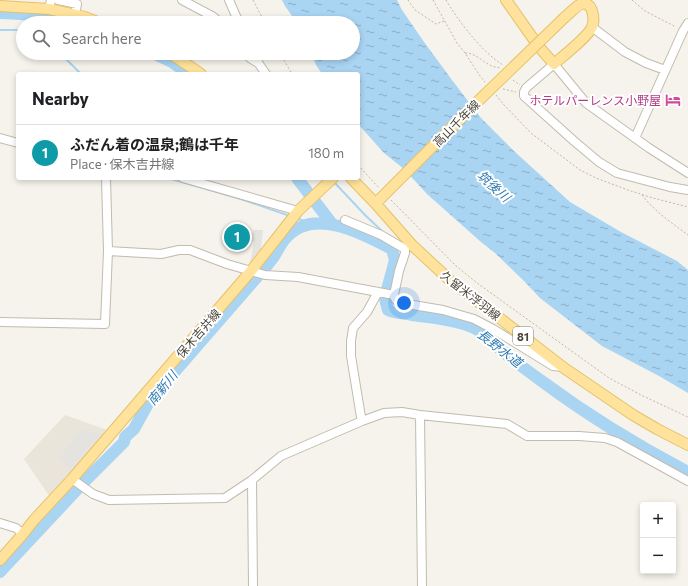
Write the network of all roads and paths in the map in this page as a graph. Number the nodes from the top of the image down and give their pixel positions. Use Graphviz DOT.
graph roads {
  1 [pos="58,0"];
  2 [pos="182,0"];
  3 [pos="228,0"];
  4 [pos="253,0"];
  5 [pos="408,0"];
  6 [pos="433,0"];
  7 [pos="446,0"];
  8 [pos="506,0"];
  9 [pos="632,0"];
  10 [pos="589,3"];
  11 [pos="50,4"];
  12 [pos="0,6"];
  13 [pos="75,15"];
  14 [pos="80,16"];
  15 [pos="212,16"];
  16 [pos="236,16"];
  17 [pos="261,16"];
  18 [pos="445,20"];
  19 [pos="688,23"];
  20 [pos="592,27"];
  21 [pos="683,31"];
  22 [pos="465,53"];
  23 [pos="180,60"];
  24 [pos="253,60"];
  25 [pos="257,60"];
  26 [pos="284,60"];
  27 [pos="259,64"];
  28 [pos="554,64"];
  29 [pos="503,66"];
  30 [pos="500,68"];
  31 [pos="665,70"];
  32 [pos="197,72"];
  33 [pos="265,72"];
  34 [pos="291,72"];
  35 [pos="487,84"];
  36 [pos="502,88"];
  37 [pos="524,94"];
  38 [pos="496,95"];
  39 [pos="0,138"];
  40 [pos="634,138"];
  41 [pos="16,142"];
  42 [pos="360,168"];
  43 [pos="688,173"];
  44 [pos="106,180"];
  45 [pos="189,180"];
  46 [pos="331,180"];
  47 [pos="354,180"];
  48 [pos="688,190"];
  49 [pos="642,195"];
  50 [pos="379,198"];
  51 [pos="392,201"];
  52 [pos="688,207"];
  53 [pos="297,213"];
  54 [pos="345,220"];
  55 [pos="688,235"];
  56 [pos="108,251"];
  57 [pos="253,272"];
  58 [pos="379,292"];
  59 [pos="394,295"];
  60 [pos="0,322"];
  61 [pos="564,368"];
  62 [pos="420,415"];
  63 [pos="688,417"];
  64 [pos="362,420"];
  65 [pos="688,445"];
  66 [pos="252,480"];
  67 [pos="688,481"];
  68 [pos="77,483"];
  69 [pos="0,523"];
  70 [pos="23,534"];
  71 [pos="0,560"];
  72 [pos="253,586"];
  73 [pos="422,586"];
  1 -- 13 [label="street"];
  2 -- 15 [label="street"];
  3 -- 16 [label="street"];
  4 -- 17 [label="path"];
  5 -- 18 [label="path"];
  6 -- 18 [label="path"];
  7 -- 29 [label="path"];
  8 -- 28 [label="main road"];
  9 -- 21 [label="path"];
  10 -- 20 [label="main road, 高山千年線"];
  10 -- 50 [label="main road, 高山千年線, bridge"];
  11 -- 12 [label="main road"];
  11 -- 13 [label="main road"];
  13 -- 14 [label="main road"];
  18 -- 22 [label="path"];
  19 -- 21 [label="street"];
  20 -- 28 [label="main road"];
  20 -- 31 [label="street"];
  21 -- 31 [label="street"];
  22 -- 30 [label="path"];
  22 -- 35 [label="path"];
  23 -- 32 [label="main road"];
  24 -- 27 [label="street"];
  25 -- 27 [label="street"];
  26 -- 34 [label="path"];
  27 -- 33 [label="street"];
  28 -- 37 [label="street"];
  28 -- 40 [label="street"];
  31 -- 40 [label="street"];
  36 -- 37 [label="path"];
  37 -- 48 [label="street"];
  38 -- 49 [label="path"];
  39 -- 41 [label="street"];
  40 -- 43 [label="street"];
  42 -- 50 [label="path"];
  44 -- 56 [label="street"];
  45 -- 53 [label="street"];
  46 -- 53 [label="main road, 保木吉井線"];
  47 -- 50 [label="main road, 久留米浮羽線 / 81"];
  49 -- 52 [label="path"];
  49 -- 55 [label="path"];
  50 -- 61 [label="main road, 久留米浮羽線 / 81"];
  51 -- 63 [label="path"];
  53 -- 57 [label="main road, 保木吉井線"];
  54 -- 59 [label="street"];
  56 -- 57 [label="street"];
  56 -- 60 [label="street"];
  57 -- 58 [label="street"];
  57 -- 68 [label="main road, 保木吉井線"];
  58 -- 59 [label="street"];
  58 -- 64 [label="street"];
  59 -- 61 [label="street"];
  61 -- 65 [label="main road, 久留米浮羽線 / 81"];
  62 -- 64 [label="street"];
  62 -- 67 [label="street"];
  62 -- 73 [label="street"];
  64 -- 66 [label="street"];
  66 -- 68 [label="street"];
  66 -- 72 [label="street"];
  68 -- 70 [label="main road, 保木吉井線"];
  69 -- 70 [label="street"];
  70 -- 71 [label="main road, 保木吉井線"];
}
